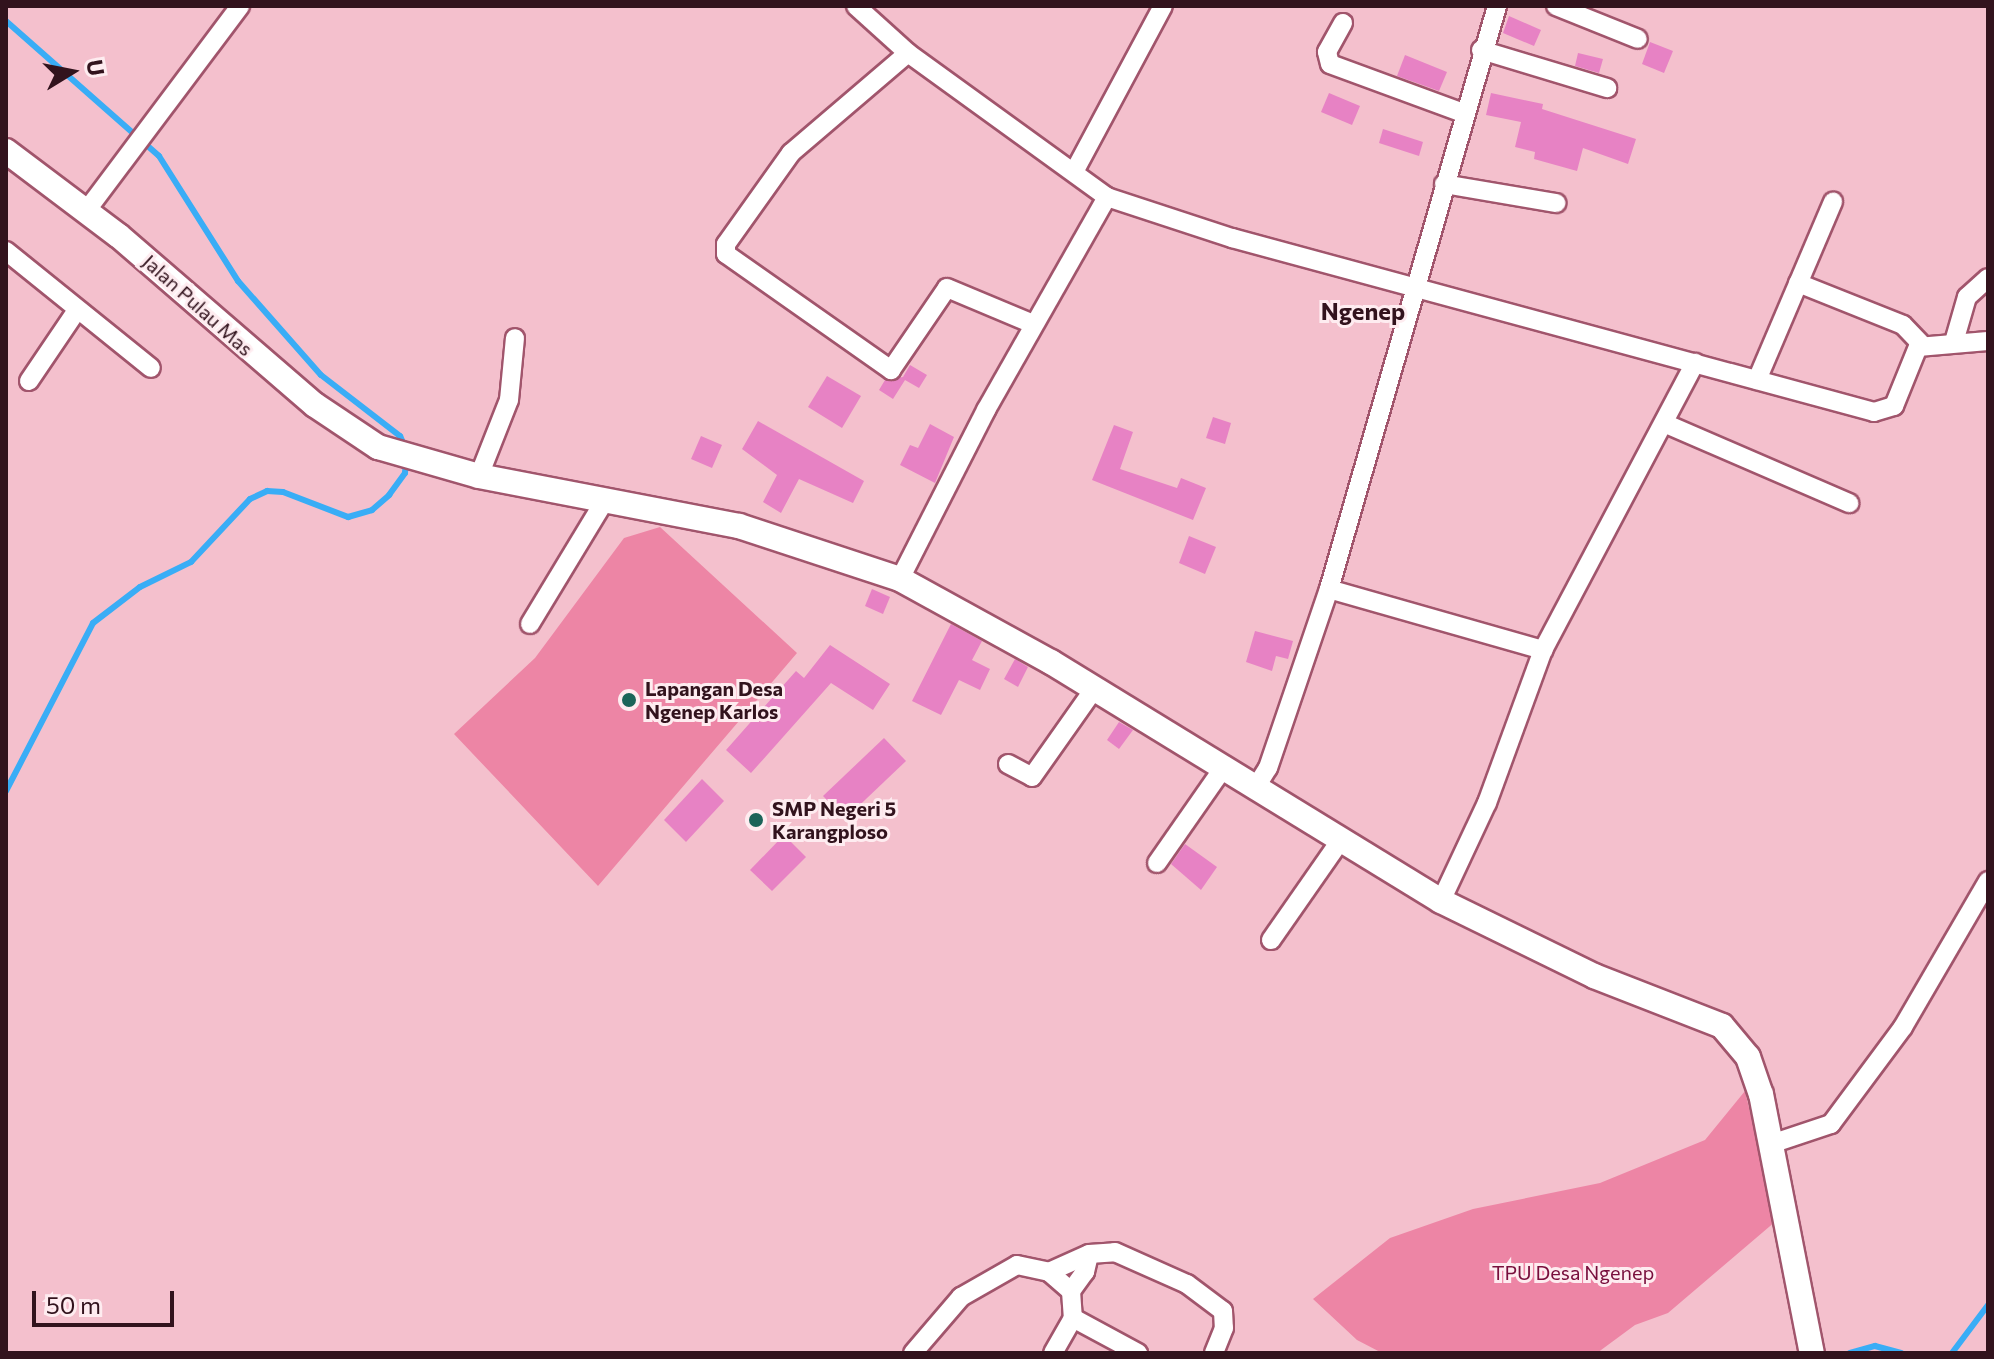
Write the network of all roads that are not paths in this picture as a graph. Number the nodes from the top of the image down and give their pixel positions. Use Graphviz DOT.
graph roads {
  1 [pos="240,6"];
  2 [pos="856,6"];
  3 [pos="1163,6"];
  4 [pos="1497,6"];
  5 [pos="1556,6"];
  6 [pos="1343,23"];
  7 [pos="1638,39"];
  8 [pos="1481,50"];
  9 [pos="908,53"];
  10 [pos="1607,88"];
  11 [pos="1463,113"];
  12 [pos="6,151"];
  13 [pos="1074,172"];
  14 [pos="1444,184"];
  15 [pos="1107,197"];
  16 [pos="1833,202"];
  17 [pos="1556,203"];
  18 [pos="87,210"];
  19 [pos="6,251"];
  20 [pos="1988,278"];
  21 [pos="1798,283"];
  22 [pos="1416,286"];
  23 [pos="77,310"];
  24 [pos="1033,324"];
  25 [pos="515,338"];
  26 [pos="1988,341"];
  27 [pos="1954,342"];
  28 [pos="1922,345"];
  29 [pos="1695,363"];
  30 [pos="151,368"];
  31 [pos="1757,380"];
  32 [pos="29,381"];
  33 [pos="1664,423"];
  34 [pos="479,476"];
  35 [pos="605,500"];
  36 [pos="1849,503"];
  37 [pos="900,579"];
  38 [pos="1329,589"];
  39 [pos="530,624"];
  40 [pos="1543,650"];
  41 [pos="1094,689"];
  42 [pos="1008,764"];
  43 [pos="1224,767"];
  44 [pos="1256,787"];
  45 [pos="1340,841"];
  46 [pos="1157,863"];
  47 [pos="1988,881"];
  48 [pos="1441,901"];
  49 [pos="1271,940"];
  50 [pos="1774,1143"];
  51 [pos="1089,1254"];
  52 [pos="1049,1272"];
  53 [pos="1071,1291"];
  54 [pos="1073,1318"];
  55 [pos="913,1353"];
  56 [pos="1053,1353"];
  57 [pos="1138,1353"];
  58 [pos="1214,1353"];
  59 [pos="1812,1353"];
  1 -- 18 [label="street"];
  2 -- 9 [label="street"];
  3 -- 13 [label="street"];
  4 -- 8 [label="street"];
  5 -- 7 [label="street"];
  6 -- 11 [label="street"];
  8 -- 10 [label="street"];
  8 -- 11 [label="street"];
  9 -- 13 [label="street"];
  9 -- 24 [label="street"];
  11 -- 14 [label="street"];
  12 -- 18 [label="street, Jalan Pulau Mas"];
  13 -- 15 [label="street"];
  14 -- 17 [label="street"];
  14 -- 22 [label="street"];
  15 -- 22 [label="street"];
  15 -- 24 [label="street"];
  16 -- 21 [label="street"];
  18 -- 34 [label="street, Jalan Pulau Mas"];
  19 -- 23 [label="street"];
  20 -- 27 [label="street"];
  21 -- 28 [label="street"];
  21 -- 31 [label="street"];
  22 -- 29 [label="street"];
  22 -- 38 [label="street"];
  23 -- 30 [label="street"];
  23 -- 32 [label="street"];
  24 -- 37 [label="street"];
  25 -- 34 [label="street"];
  26 -- 27 [label="street"];
  27 -- 28 [label="street"];
  28 -- 31 [label="street"];
  29 -- 31 [label="street"];
  29 -- 33 [label="street"];
  33 -- 36 [label="street"];
  33 -- 40 [label="street"];
  34 -- 35 [label="street, Jalan Pulau Mas"];
  35 -- 37 [label="street, Jalan Pulau Mas"];
  35 -- 39 [label="street"];
  37 -- 41 [label="street, Jalan Pulau Mas"];
  38 -- 40 [label="street"];
  38 -- 44 [label="street"];
  40 -- 48 [label="street"];
  41 -- 42 [label="street"];
  41 -- 43 [label="street, Jalan Pulau Mas"];
  43 -- 44 [label="street, Jalan Pulau Mas"];
  43 -- 46 [label="street"];
  44 -- 45 [label="street, Jalan Pulau Mas"];
  45 -- 48 [label="street, Jalan Pulau Mas"];
  45 -- 49 [label="street"];
  47 -- 50 [label="street"];
  48 -- 50 [label="street, Jalan Pulau Mas"];
  50 -- 59 [label="street, Jalan Pulau Mas"];
  51 -- 52 [label="street"];
  51 -- 53 [label="street"];
  51 -- 58 [label="street"];
  52 -- 53 [label="street"];
  52 -- 55 [label="street"];
  53 -- 54 [label="street"];
  54 -- 56 [label="street"];
  54 -- 57 [label="street"];
}
